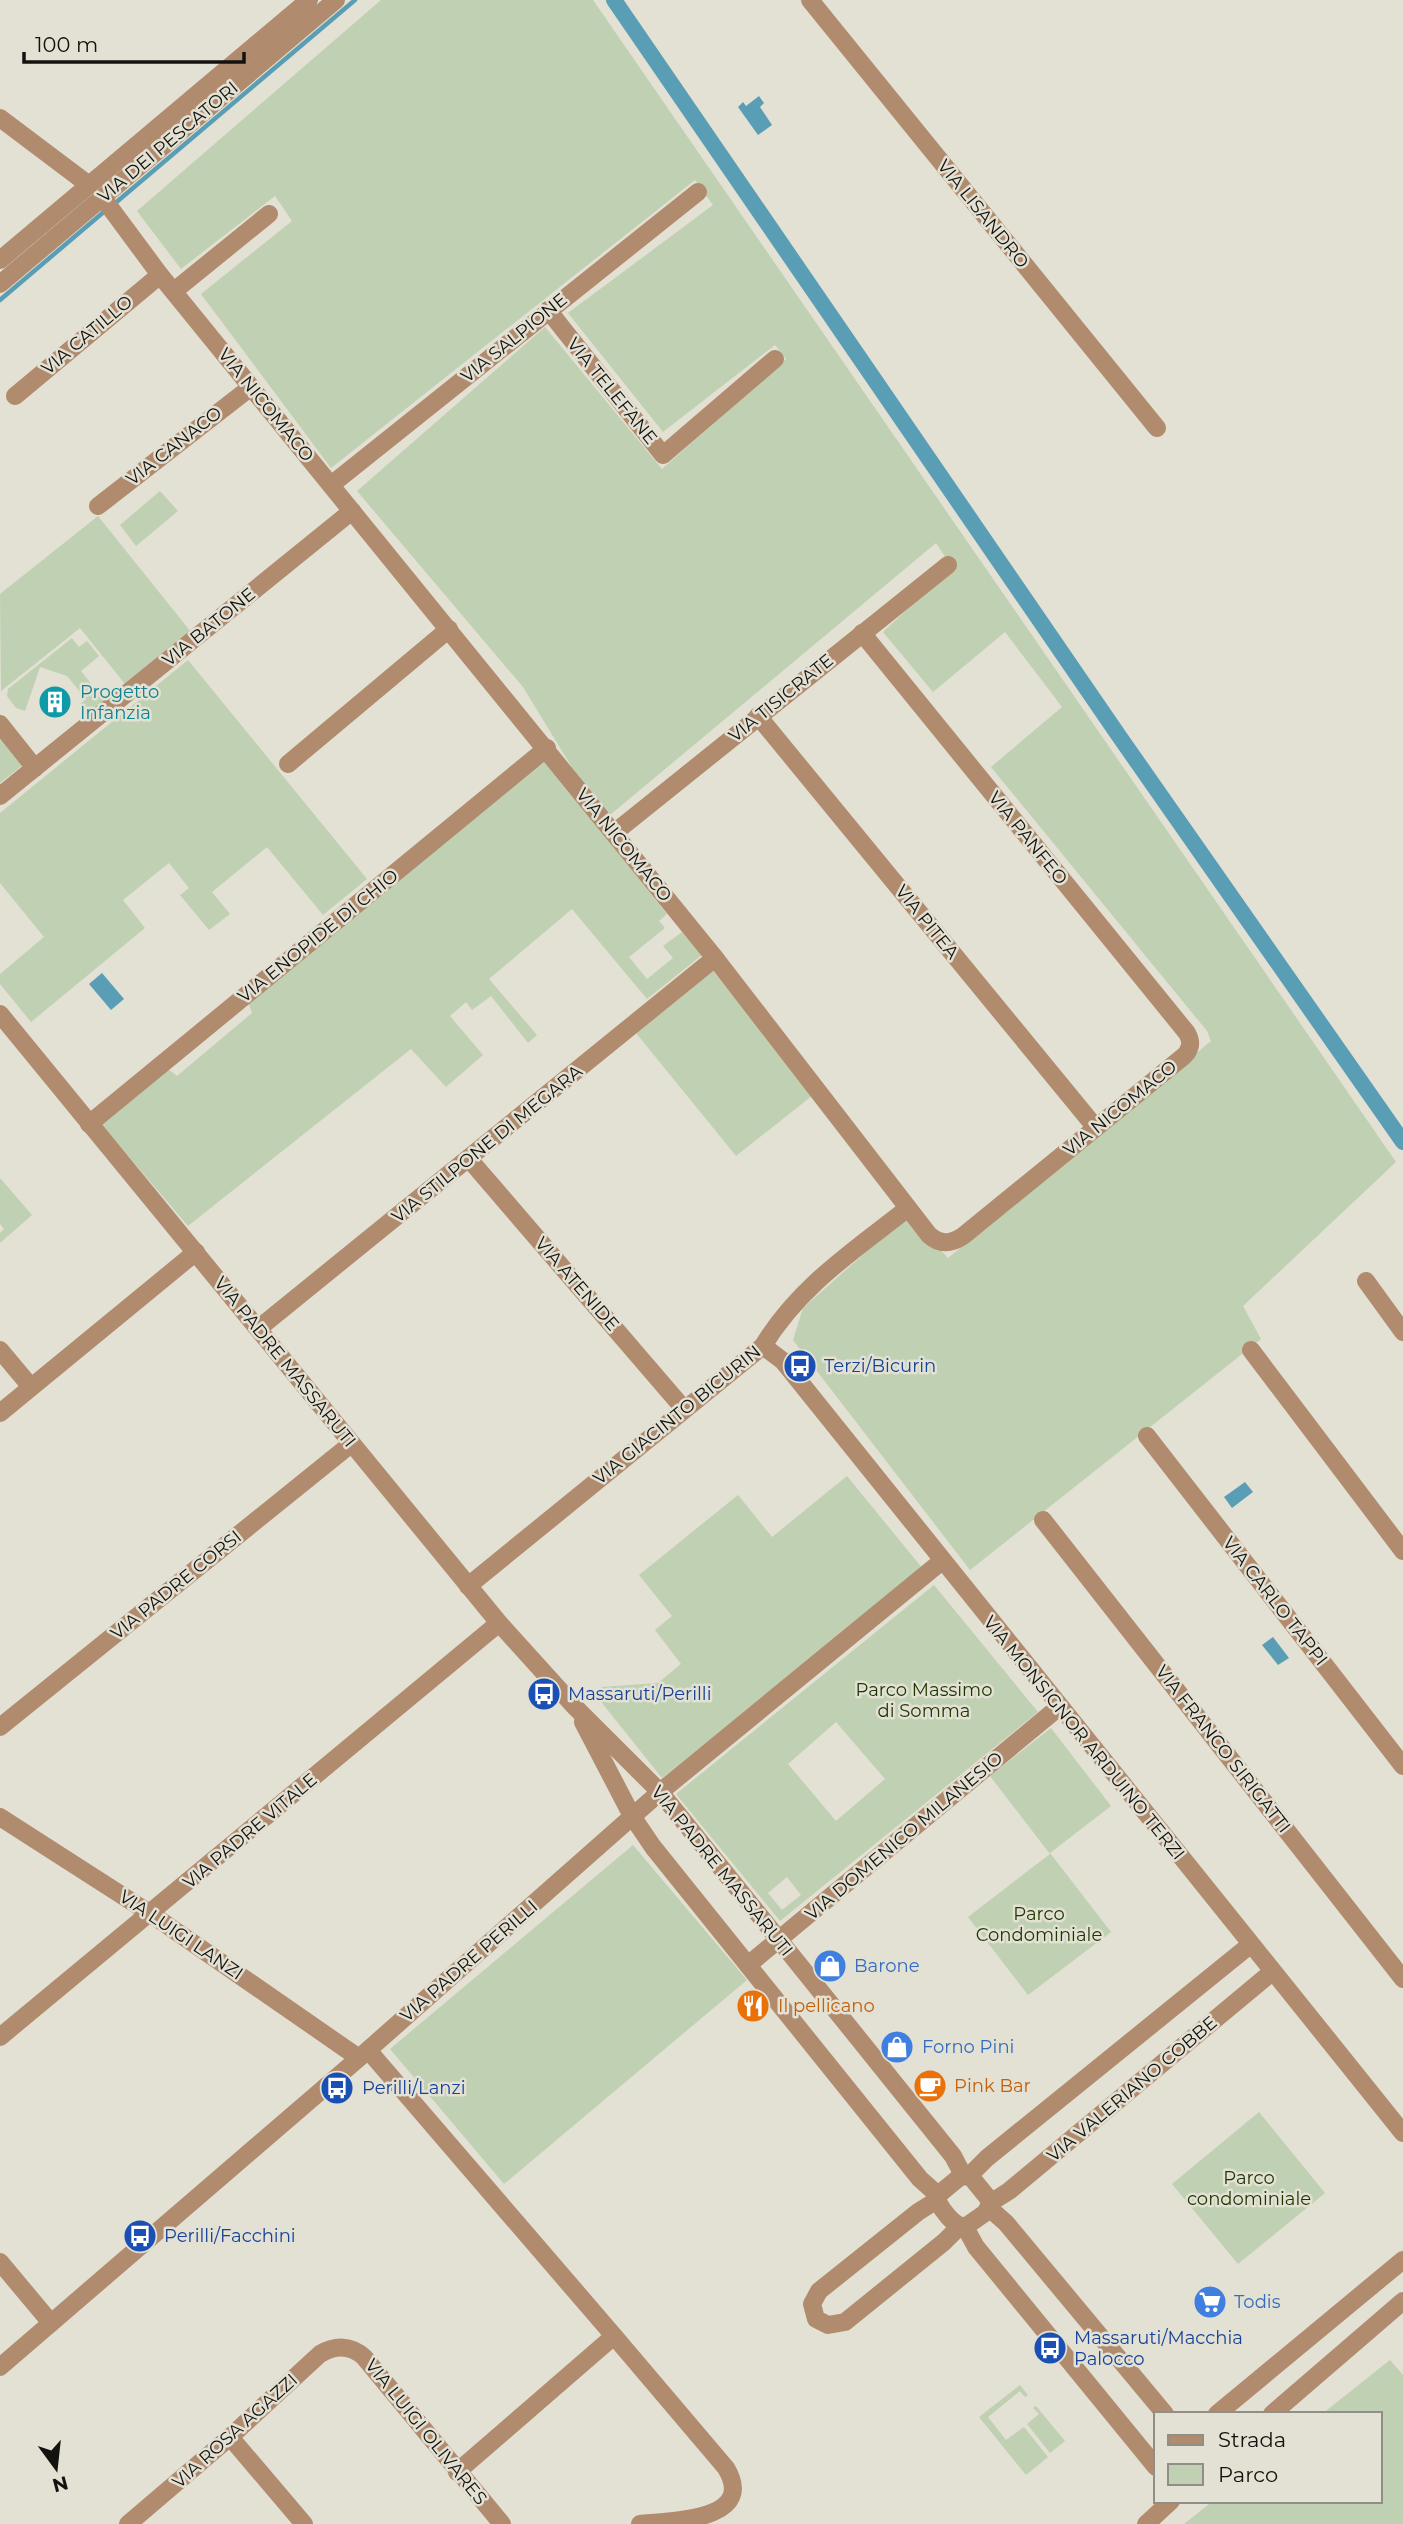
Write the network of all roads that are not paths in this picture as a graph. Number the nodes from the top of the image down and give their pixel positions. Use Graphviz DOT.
graph roads {
  1 [pos="309,0"];
  2 [pos="336,0"];
  3 [pos="810,0"];
  4 [pos="0,118"];
  5 [pos="89,185"];
  6 [pos="698,192"];
  7 [pos="108,205"];
  8 [pos="270,214"];
  9 [pos="0,260"];
  10 [pos="160,275"];
  11 [pos="0,284"];
  12 [pos="174,291"];
  13 [pos="548,310"];
  14 [pos="775,359"];
  15 [pos="251,387"];
  16 [pos="15,396"];
  17 [pos="1157,428"];
  18 [pos="331,485"];
  19 [pos="98,506"];
  20 [pos="352,511"];
  21 [pos="948,565"];
  22 [pos="449,629"];
  23 [pos="862,633"];
  24 [pos="758,716"];
  25 [pos="0,724"];
  26 [pos="547,748"];
  27 [pos="288,764"];
  28 [pos="35,768"];
  29 [pos="0,796"];
  30 [pos="614,833"];
  31 [pos="715,958"];
  32 [pos="0,1014"];
  33 [pos="1191,1045"];
  34 [pos="89,1124"];
  35 [pos="1096,1128"];
  36 [pos="469,1159"];
  37 [pos="908,1208"];
  38 [pos="196,1252"];
  39 [pos="1366,1281"];
  40 [pos="259,1328"];
  41 [pos="1403,1332"];
  42 [pos="763,1346"];
  43 [pos="0,1350"];
  44 [pos="1251,1350"];
  45 [pos="31,1387"];
  46 [pos="684,1409"];
  47 [pos="0,1413"];
  48 [pos="1147,1436"];
  49 [pos="351,1444"];
  50 [pos="1042,1520"];
  51 [pos="1403,1552"];
  52 [pos="942,1561"];
  53 [pos="468,1586"];
  54 [pos="499,1623"];
  55 [pos="575,1707"];
  56 [pos="1059,1707"];
  57 [pos="0,1727"];
  58 [pos="1403,1766"];
  59 [pos="660,1792"];
  60 [pos="632,1816"];
  61 [pos="0,1817"];
  62 [pos="151,1914"];
  63 [pos="779,1940"];
  64 [pos="1250,1945"];
  65 [pos="748,1965"];
  66 [pos="1272,1972"];
  67 [pos="1403,1979"];
  68 [pos="0,2037"];
  69 [pos="363,2054"];
  70 [pos="1403,2133"];
  71 [pos="966,2177"];
  72 [pos="939,2200"];
  73 [pos="988,2205"];
  74 [pos="959,2225"];
  75 [pos="1403,2260"];
  76 [pos="0,2262"];
  77 [pos="1403,2301"];
  78 [pos="51,2323"];
  79 [pos="614,2336"];
  80 [pos="346,2347"];
  81 [pos="0,2367"];
  82 [pos="1163,2412"];
  83 [pos="1219,2412"];
  84 [pos="1274,2412"];
  85 [pos="230,2437"];
  86 [pos="1154,2460"];
  87 [pos="457,2472"];
  88 [pos="1169,2503"];
  89 [pos="128,2524"];
  90 [pos="304,2524"];
  91 [pos="502,2524"];
  92 [pos="640,2524"];
  93 [pos="1146,2524"];
  1 -- 5 [label="street, VIA DEI PESCATORI"];
  2 -- 7 [label="street, VIA DEI PESCATORI"];
  3 -- 17 [label="street, VIA LISANDRO"];
  4 -- 5 [label="street"];
  5 -- 9 [label="street, VIA DEI PESCATORI"];
  6 -- 13 [label="street, VIA SALPIONE"];
  7 -- 10 [label="street, VIA NICOMACO"];
  7 -- 11 [label="street, VIA DEI PESCATORI"];
  8 -- 12 [label="street"];
  10 -- 12 [label="street, VIA NICOMACO"];
  10 -- 16 [label="street, VIA CATILLO"];
  12 -- 15 [label="street, VIA NICOMACO"];
  13 -- 14 [label="street, VIA TELEFANE"];
  13 -- 18 [label="street, VIA SALPIONE"];
  15 -- 18 [label="street, VIA NICOMACO"];
  15 -- 19 [label="street, VIA CANACO"];
  18 -- 20 [label="street, VIA NICOMACO"];
  20 -- 22 [label="street, VIA NICOMACO"];
  20 -- 28 [label="street, VIA BATONE"];
  21 -- 23 [label="street, VIA TISICRATE"];
  22 -- 26 [label="street, VIA NICOMACO"];
  22 -- 27 [label="street"];
  23 -- 24 [label="street, VIA TISICRATE"];
  23 -- 33 [label="street, VIA PANFEO"];
  24 -- 30 [label="street, VIA TISICRATE"];
  24 -- 35 [label="street, VIA PITEA"];
  25 -- 28 [label="street"];
  26 -- 30 [label="street, VIA NICOMACO"];
  26 -- 34 [label="street, VIA ENOPIDE DI CHIO"];
  28 -- 29 [label="street, VIA BATONE"];
  30 -- 31 [label="street, VIA NICOMACO"];
  31 -- 36 [label="street, VIA STILPONE DI MEGARA"];
  31 -- 37 [label="street, VIA NICOMACO"];
  32 -- 34 [label="street, VIA PADRE MASSARUTI"];
  33 -- 35 [label="street, VIA NICOMACO"];
  34 -- 38 [label="street, VIA PADRE MASSARUTI"];
  35 -- 37 [label="street, VIA NICOMACO"];
  36 -- 40 [label="street, VIA STILPONE DI MEGARA"];
  36 -- 46 [label="street, VIA ATENIDE"];
  37 -- 42 [label="street, VIA GIACINTO BICURIN"];
  38 -- 40 [label="street, VIA PADRE MASSARUTI"];
  38 -- 45 [label="street"];
  39 -- 41 [label="street"];
  40 -- 49 [label="street, VIA PADRE MASSARUTI"];
  42 -- 46 [label="street, VIA GIACINTO BICURIN"];
  42 -- 52 [label="street, VIA MONSIGNOR ARDUINO TERZI"];
  43 -- 45 [label="street"];
  44 -- 51 [label="street"];
  45 -- 47 [label="street"];
  46 -- 53 [label="street, VIA GIACINTO BICURIN"];
  48 -- 58 [label="street, VIA CARLO TAPPI"];
  49 -- 53 [label="street, VIA PADRE MASSARUTI"];
  49 -- 57 [label="street, VIA PADRE CORSI"];
  50 -- 67 [label="street, VIA FRANCO SIRIGATTI"];
  52 -- 56 [label="street, VIA MONSIGNOR ARDUINO TERZI"];
  52 -- 59 [label="street, VIA PADRE PERILLI"];
  53 -- 54 [label="street, VIA PADRE MASSARUTI"];
  54 -- 55 [label="street, VIA PADRE MASSARUTI"];
  54 -- 62 [label="street, VIA PADRE VITALE"];
  55 -- 59 [label="street, VIA PADRE MASSARUTI"];
  55 -- 60 [label="street, VIA PADRE MASSARUTI"];
  56 -- 63 [label="street, VIA DOMENICO MILANESIO"];
  56 -- 64 [label="street, VIA MONSIGNOR ARDUINO TERZI"];
  59 -- 60 [label="street, VIA PADRE PERILLI"];
  59 -- 63 [label="street, VIA PADRE MASSARUTI"];
  60 -- 65 [label="street, VIA PADRE MASSARUTI"];
  60 -- 69 [label="street, VIA PADRE PERILLI"];
  61 -- 62 [label="street, VIA LUIGI LANZI"];
  62 -- 68 [label="street, VIA PADRE VITALE"];
  62 -- 69 [label="street, VIA LUIGI LANZI"];
  63 -- 65 [label="street, VIA DOMENICO MILANESIO"];
  63 -- 71 [label="street, VIA PADRE MASSARUTI"];
  64 -- 66 [label="street, VIA MONSIGNOR ARDUINO TERZI"];
  64 -- 71 [label="street, VIA VALERIANO COBBE"];
  65 -- 72 [label="street, VIA PADRE MASSARUTI"];
  66 -- 70 [label="street, VIA MONSIGNOR ARDUINO TERZI"];
  66 -- 73 [label="street, VIA VALERIANO COBBE"];
  69 -- 78 [label="street, VIA PADRE PERILLI"];
  69 -- 79 [label="street, VIA LUIGI LANZI"];
  71 -- 72 [label="street, VIA VALERIANO COBBE"];
  71 -- 73 [label="street, VIA PADRE MASSARUTI"];
  72 -- 74 [label="street, VIA PADRE MASSARUTI"];
  72 -- 74 [label="street, VIA VALERIANO COBBE"];
  73 -- 74 [label="street, VIA VALERIANO COBBE"];
  73 -- 82 [label="street, VIA PADRE MASSARUTI"];
  74 -- 86 [label="street, VIA PADRE MASSARUTI"];
  75 -- 83 [label="street"];
  76 -- 78 [label="street"];
  77 -- 84 [label="street"];
  78 -- 81 [label="street, VIA PADRE PERILLI"];
  79 -- 87 [label="street"];
  79 -- 92 [label="street, VIA LUIGI LANZI"];
  80 -- 85 [label="street, VIA ROSA AGAZZI"];
  80 -- 87 [label="street, VIA LUIGI OLIVARES"];
  85 -- 89 [label="street, VIA ROSA AGAZZI"];
  85 -- 90 [label="street"];
  87 -- 91 [label="street, VIA LUIGI OLIVARES"];
  88 -- 93 [label="street"];
}
